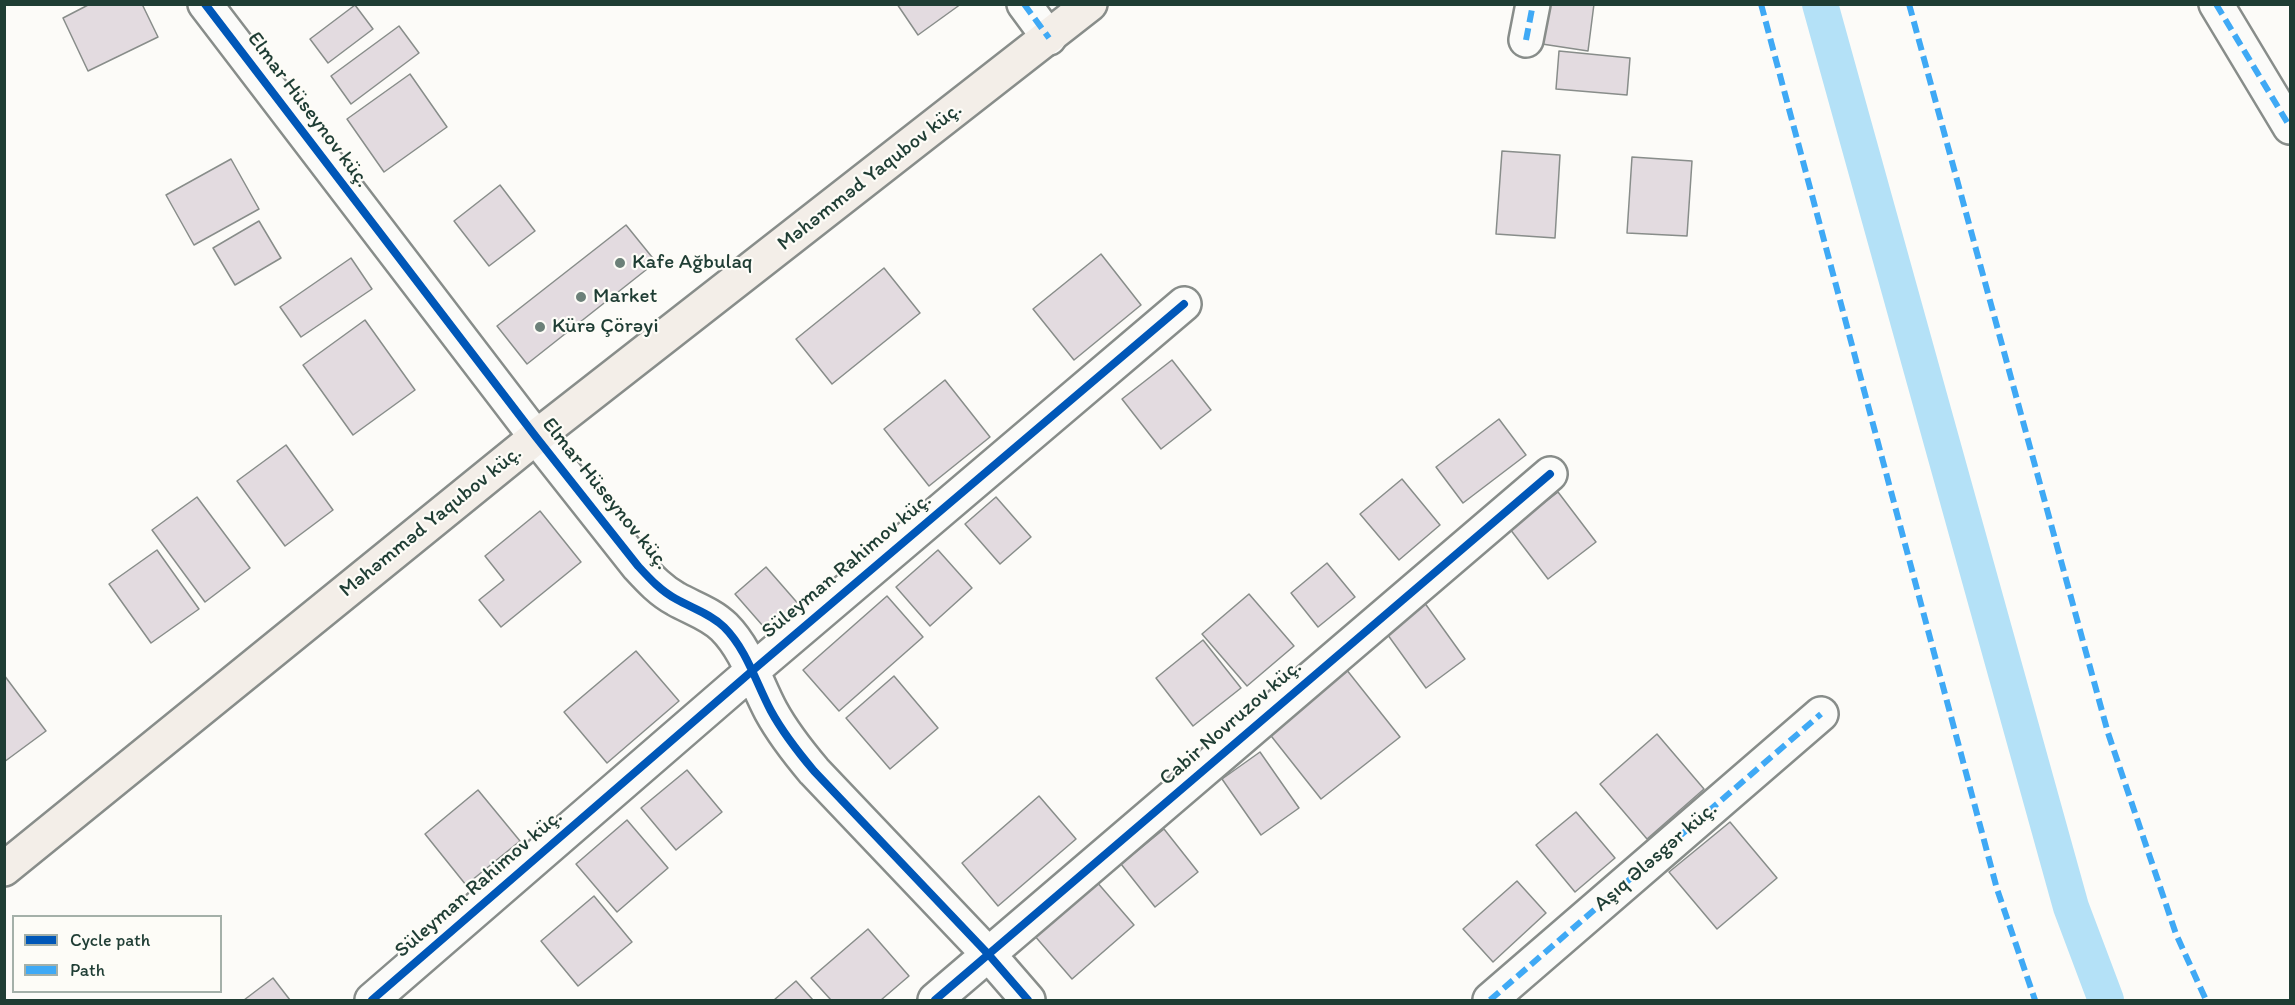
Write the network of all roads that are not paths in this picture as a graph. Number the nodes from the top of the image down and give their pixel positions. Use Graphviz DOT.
graph roads {
  1 [pos="205,4"];
  2 [pos="1024,4"];
  3 [pos="1090,4"];
  4 [pos="1533,4"];
  5 [pos="2216,4"];
  6 [pos="1049,38"];
  7 [pos="1526,40"];
  8 [pos="2290,127"];
  9 [pos="1184,304"];
  10 [pos="536,437"];
  11 [pos="1550,474"];
  12 [pos="752,671"];
  13 [pos="1821,714"];
  14 [pos="5,868"];
  15 [pos="989,955"];
  16 [pos="372,1000"];
  17 [pos="935,1000"];
  18 [pos="1028,1000"];
  19 [pos="1490,1000"];
  1 -- 10 [label="street, Elmar Hüseynov küç."];
  2 -- 6 [label="street"];
  3 -- 6 [label="main road, Məhəmməd Yaqubov küç."];
  4 -- 7 [label="street"];
  5 -- 8 [label="street"];
  6 -- 10 [label="main road, Məhəmməd Yaqubov küç."];
  9 -- 12 [label="street, Süleyman Rahimov küç."];
  10 -- 12 [label="street, Elmar Hüseynov küç."];
  10 -- 14 [label="main road, Məhəmməd Yaqubov küç."];
  11 -- 15 [label="street, Cabir Novruzov küç."];
  12 -- 15 [label="street, Elmar Hüseynov küç."];
  12 -- 16 [label="street, Süleyman Rahimov küç."];
  13 -- 19 [label="street, Aşıq Ələsgər küç."];
  15 -- 17 [label="street, Cabir Novruzov küç."];
  15 -- 18 [label="street, Elmar Hüseynov küç."];
}
